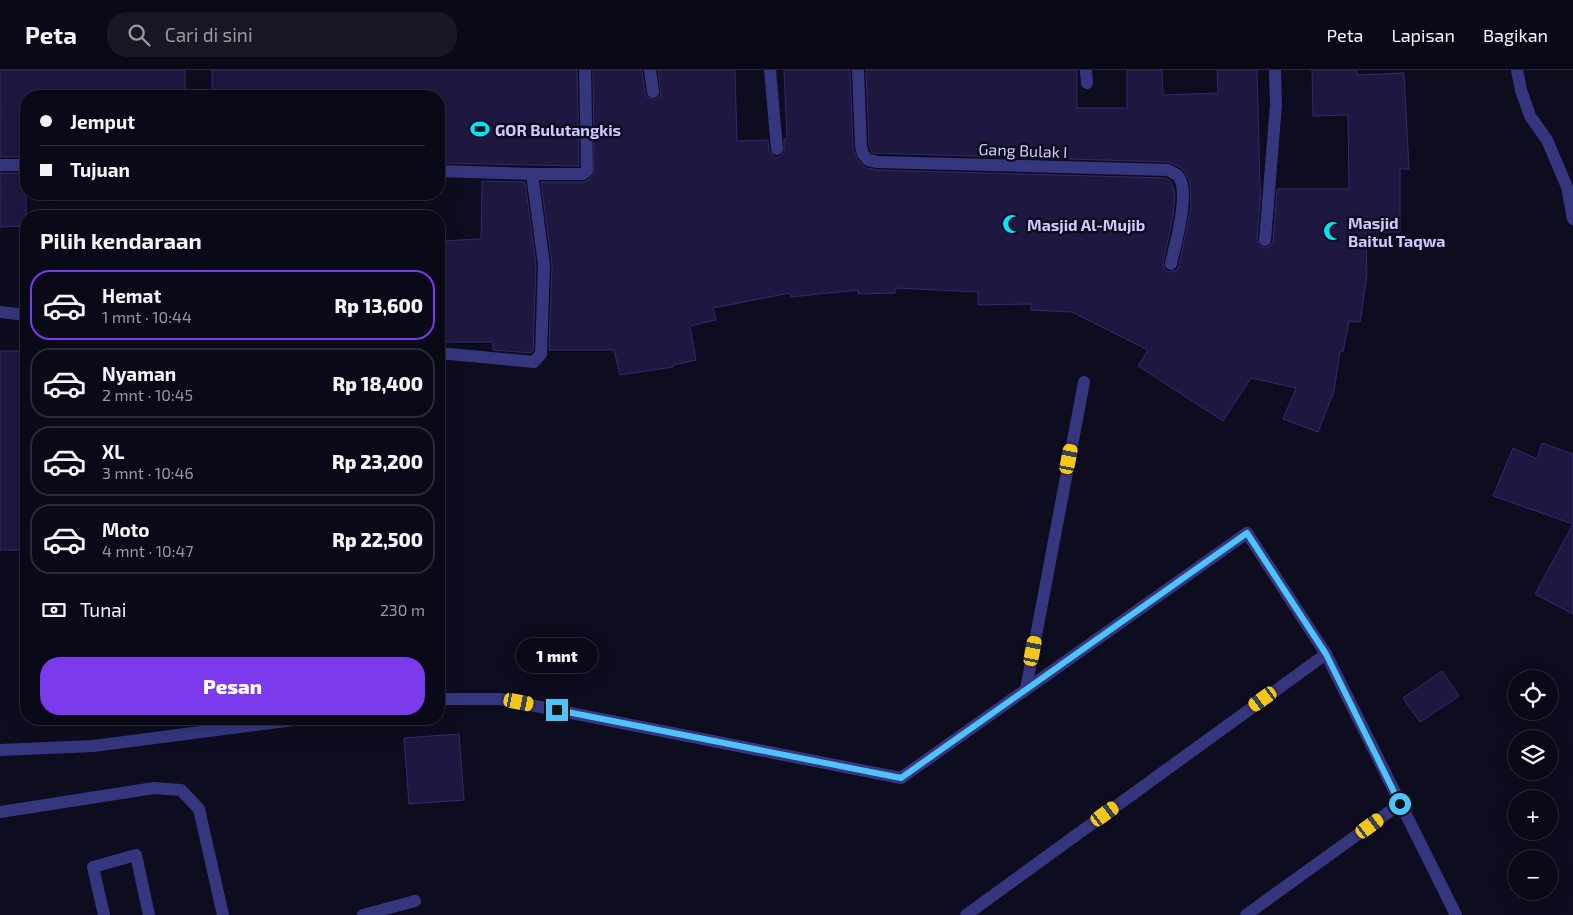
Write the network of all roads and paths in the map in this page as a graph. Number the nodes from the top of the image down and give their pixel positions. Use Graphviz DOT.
graph roads {
  1 [pos="584,70"];
  2 [pos="650,70"];
  3 [pos="770,70"];
  4 [pos="858,70"];
  5 [pos="1086,70"];
  6 [pos="1275,70"];
  7 [pos="1517,70"];
  8 [pos="1087,84"];
  9 [pos="653,92"];
  10 [pos="777,149"];
  11 [pos="0,165"];
  12 [pos="20,165"];
  13 [pos="445,171"];
  14 [pos="532,174"];
  15 [pos="1573,219"];
  16 [pos="1265,240"];
  17 [pos="1171,264"];
  18 [pos="0,312"];
  19 [pos="20,314"];
  20 [pos="445,354"];
  21 [pos="1084,382"];
  22 [pos="1326,654"];
  23 [pos="1026,689"];
  24 [pos="445,699"];
  25 [pos="254,725"];
  26 [pos="0,750"];
  27 [pos="1400,804"];
  28 [pos="0,812"];
  29 [pos="416,901"];
  30 [pos="104,915"];
  31 [pos="149,915"];
  32 [pos="223,915"];
  33 [pos="363,915"];
  34 [pos="966,915"];
  35 [pos="1246,915"];
  36 [pos="1456,915"];
  1 -- 14 [label="street"];
  2 -- 9 [label="street"];
  3 -- 10 [label="street"];
  4 -- 17 [label="street, Gang Bulak I"];
  5 -- 8 [label="street"];
  6 -- 16 [label="street"];
  7 -- 15 [label="street"];
  11 -- 12 [label="street"];
  13 -- 14 [label="street"];
  14 -- 20 [label="street"];
  18 -- 19 [label="street"];
  21 -- 23 [label="street"];
  22 -- 23 [label="street"];
  22 -- 27 [label="street"];
  22 -- 34 [label="street"];
  23 -- 24 [label="street"];
  25 -- 26 [label="street"];
  27 -- 35 [label="street"];
  27 -- 36 [label="street"];
  28 -- 32 [label="street"];
  29 -- 33 [label="street"];
  30 -- 31 [label="street"];
}
